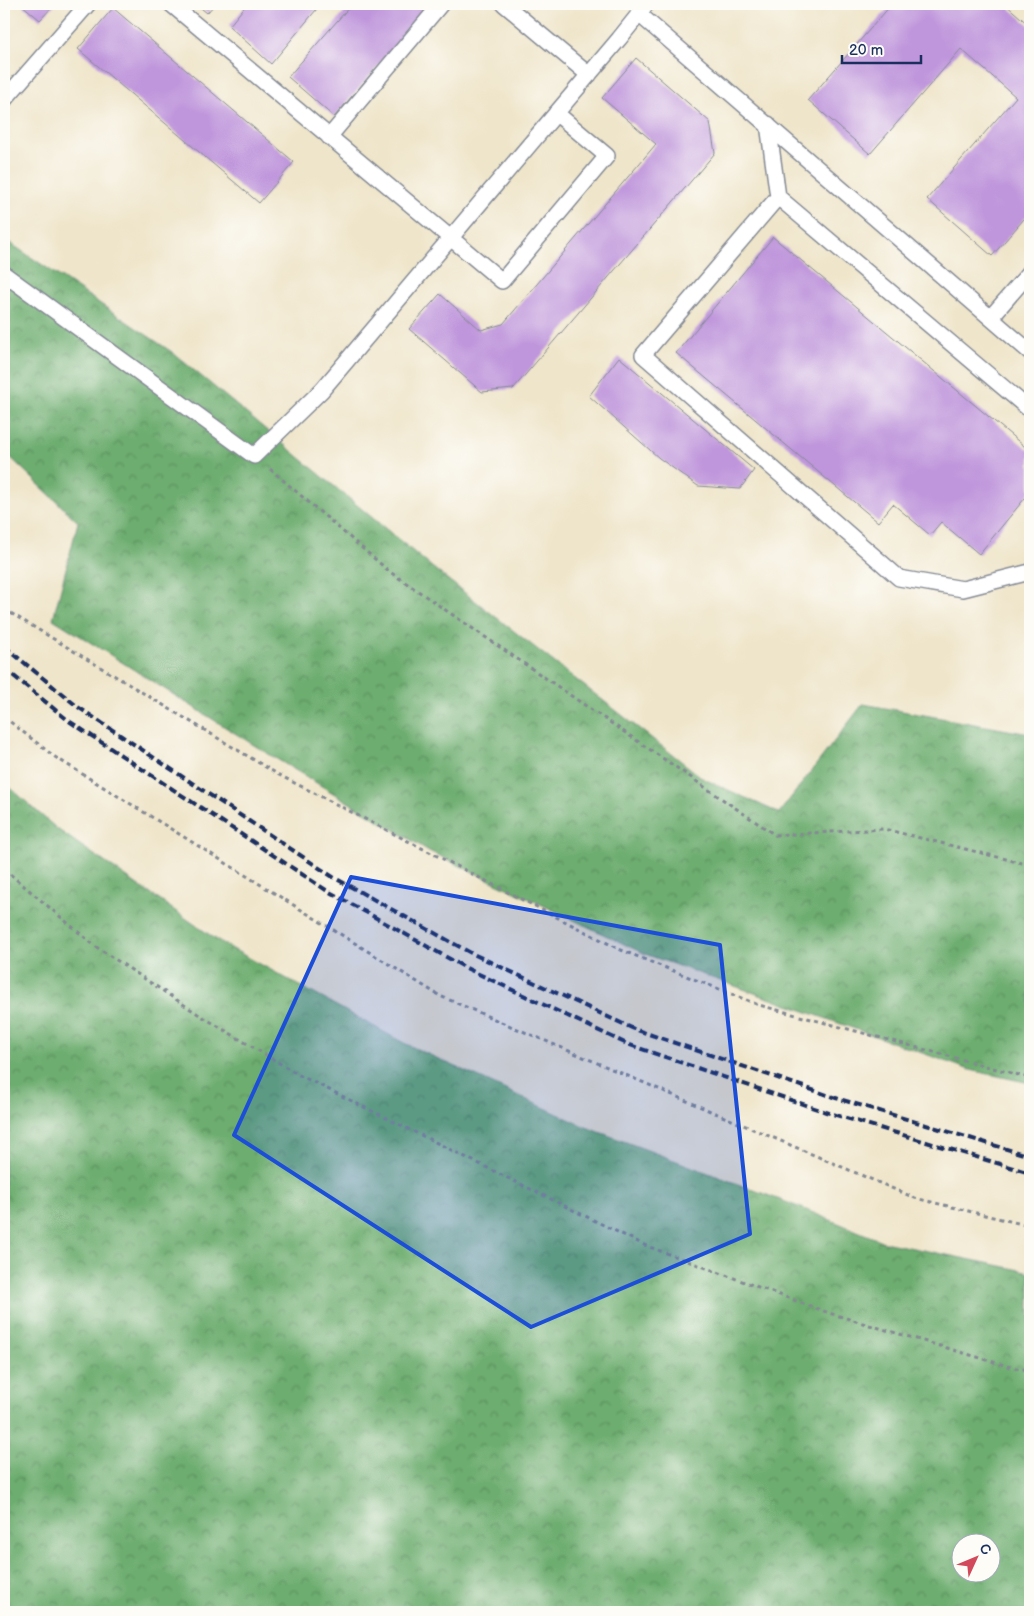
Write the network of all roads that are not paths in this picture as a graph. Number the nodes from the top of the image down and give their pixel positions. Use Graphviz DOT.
graph roads {
  1 [pos="88,4"];
  2 [pos="171,4"];
  3 [pos="441,4"];
  4 [pos="504,4"];
  5 [pos="642,9"];
  6 [pos="589,75"];
  7 [pos="4,100"];
  8 [pos="556,113"];
  9 [pos="768,124"];
  10 [pos="329,137"];
  11 [pos="778,197"];
  12 [pos="451,238"];
  13 [pos="1030,272"];
  14 [pos="4,274"];
  15 [pos="991,317"];
  16 [pos="1030,352"];
  17 [pos="1030,410"];
  18 [pos="1030,572"];
  1 -- 7 [label="lane"];
  2 -- 10 [label="lane"];
  3 -- 10 [label="lane"];
  4 -- 6 [label="lane"];
  5 -- 6 [label="lane"];
  5 -- 9 [label="lane"];
  6 -- 8 [label="lane"];
  8 -- 12 [label="lane"];
  8 -- 12 [label="lane"];
  9 -- 11 [label="lane"];
  9 -- 15 [label="lane"];
  10 -- 12 [label="lane"];
  11 -- 17 [label="lane"];
  11 -- 18 [label="lane"];
  12 -- 14 [label="lane"];
  13 -- 15 [label="lane"];
  15 -- 16 [label="lane"];
}
